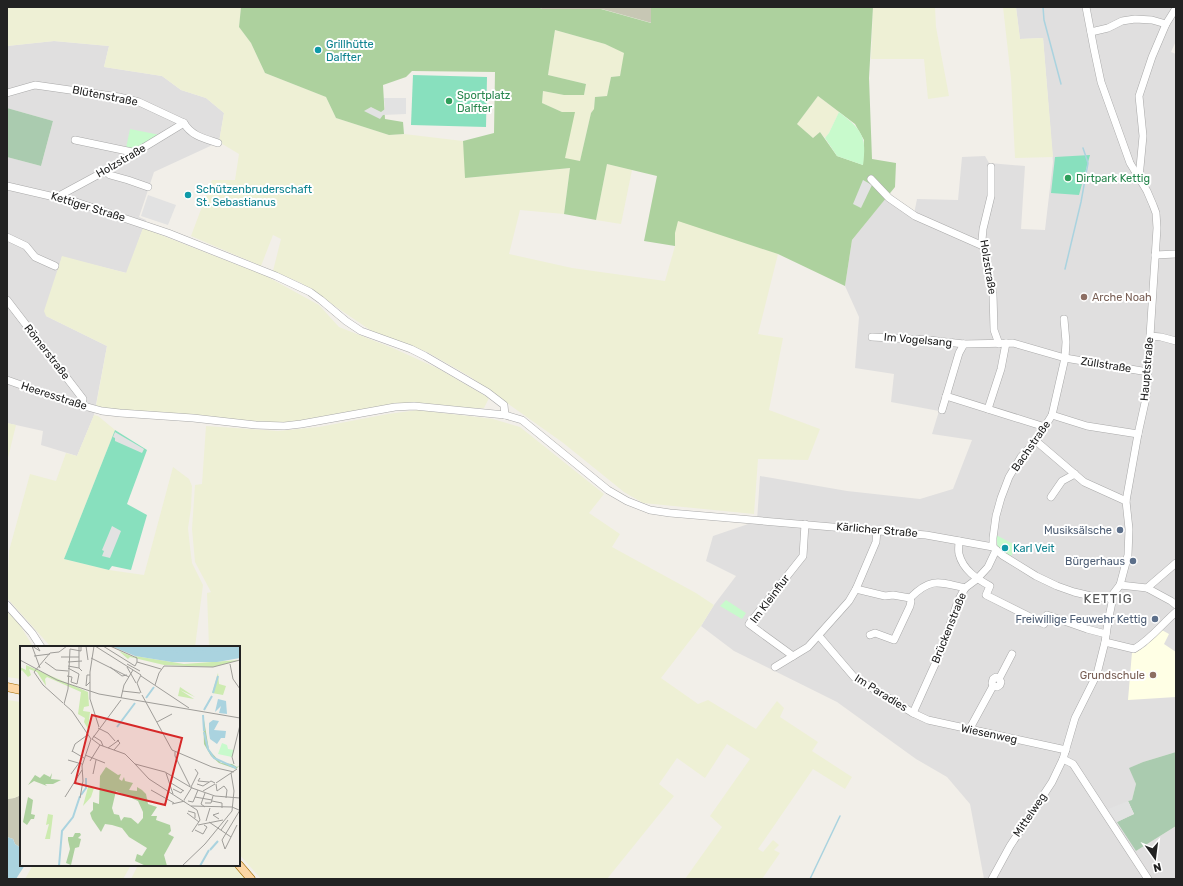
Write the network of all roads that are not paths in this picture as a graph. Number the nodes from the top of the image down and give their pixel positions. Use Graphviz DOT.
graph roads {
  1 [pos="1086,7"];
  2 [pos="1176,8"];
  3 [pos="1166,24"];
  4 [pos="1091,32"];
  5 [pos="7,93"];
  6 [pos="184,123"];
  7 [pos="74,140"];
  8 [pos="218,143"];
  9 [pos="137,153"];
  10 [pos="991,167"];
  11 [pos="105,171"];
  12 [pos="1139,178"];
  13 [pos="871,179"];
  14 [pos="7,186"];
  15 [pos="148,187"];
  16 [pos="57,197"];
  17 [pos="7,237"];
  18 [pos="983,246"];
  19 [pos="1176,254"];
  20 [pos="1155,255"];
  21 [pos="55,266"];
  22 [pos="7,300"];
  23 [pos="1064,319"];
  24 [pos="872,337"];
  25 [pos="1150,338"];
  26 [pos="1176,341"];
  27 [pos="964,344"];
  28 [pos="1003,344"];
  29 [pos="1065,358"];
  30 [pos="1148,372"];
  31 [pos="7,380"];
  32 [pos="946,396"];
  33 [pos="82,406"];
  34 [pos="988,409"];
  35 [pos="942,410"];
  36 [pos="505,415"];
  37 [pos="1052,415"];
  38 [pos="1046,427"];
  39 [pos="1138,434"];
  40 [pos="1036,441"];
  41 [pos="1075,474"];
  42 [pos="1051,497"];
  43 [pos="1126,501"];
  44 [pos="805,524"];
  45 [pos="878,530"];
  46 [pos="959,541"];
  47 [pos="995,549"];
  48 [pos="1176,564"];
  49 [pos="977,578"];
  50 [pos="1120,585"];
  51 [pos="965,588"];
  52 [pos="1147,588"];
  53 [pos="856,589"];
  54 [pos="910,598"];
  55 [pos="1110,598"];
  56 [pos="7,605"];
  57 [pos="1176,605"];
  58 [pos="1176,612"];
  59 [pos="1106,634"];
  60 [pos="870,635"];
  61 [pos="819,636"];
  62 [pos="1105,642"];
  63 [pos="40,646"];
  64 [pos="1012,654"];
  65 [pos="793,656"];
  66 [pos="775,667"];
  67 [pos="7,687"];
  68 [pos="20,690"];
  69 [pos="913,712"];
  70 [pos="969,730"];
  71 [pos="1066,750"];
  72 [pos="1063,759"];
  73 [pos="240,866"];
  74 [pos="251,879"];
  75 [pos="992,879"];
  76 [pos="1148,879"];
  1 -- 4 [label="street, Hauptstraße"];
  2 -- 3 [label="street"];
  3 -- 4 [label="street"];
  3 -- 12 [label="street"];
  4 -- 12 [label="street, Hauptstraße"];
  5 -- 6 [label="street, Blütenstraße"];
  6 -- 8 [label="street, Blütenstraße"];
  6 -- 9 [label="street, Holzstraße"];
  7 -- 9 [label="street"];
  9 -- 11 [label="street, Holzstraße"];
  10 -- 18 [label="street, Holzstraße"];
  11 -- 15 [label="street"];
  11 -- 16 [label="street, Holzstraße"];
  12 -- 20 [label="street, Hauptstraße"];
  13 -- 18 [label="street"];
  14 -- 16 [label="street, Kettiger Straße"];
  16 -- 36 [label="street, Kettiger Straße"];
  17 -- 21 [label="street"];
  18 -- 28 [label="street, Holzstraße"];
  19 -- 20 [label="street"];
  20 -- 25 [label="street, Hauptstraße"];
  22 -- 33 [label="street, Römerstraße"];
  23 -- 29 [label="street, Bachstraße"];
  24 -- 27 [label="street, Im Vogelsang"];
  25 -- 26 [label="street"];
  25 -- 30 [label="street, Hauptstraße"];
  27 -- 28 [label="street"];
  27 -- 32 [label="street"];
  28 -- 29 [label="street"];
  28 -- 34 [label="street"];
  29 -- 30 [label="street, Züllstraße"];
  29 -- 37 [label="street, Bachstraße"];
  30 -- 39 [label="street, Hauptstraße"];
  31 -- 33 [label="street, Heeresstraße"];
  32 -- 34 [label="street"];
  32 -- 35 [label="street"];
  33 -- 36 [label="street, Heeresstraße"];
  34 -- 38 [label="street"];
  36 -- 44 [label="street, Kärlicher Straße"];
  37 -- 38 [label="street, Bachstraße"];
  37 -- 39 [label="street"];
  38 -- 40 [label="street, Bachstraße"];
  39 -- 43 [label="street, Hauptstraße"];
  40 -- 41 [label="street"];
  40 -- 47 [label="street, Bachstraße"];
  41 -- 42 [label="street"];
  41 -- 43 [label="street"];
  43 -- 50 [label="street, Hauptstraße"];
  44 -- 45 [label="street, Kärlicher Straße"];
  44 -- 65 [label="street, Im Kleinflur"];
  45 -- 46 [label="street, Kärlicher Straße"];
  45 -- 53 [label="street"];
  46 -- 47 [label="street, Kärlicher Straße"];
  46 -- 49 [label="street"];
  47 -- 49 [label="street, Brückenstraße"];
  47 -- 55 [label="street"];
  48 -- 52 [label="street"];
  49 -- 51 [label="street, Brückenstraße"];
  49 -- 59 [label="street"];
  50 -- 52 [label="street"];
  50 -- 55 [label="street"];
  51 -- 54 [label="street"];
  51 -- 69 [label="street, Brückenstraße"];
  52 -- 57 [label="street"];
  53 -- 54 [label="street"];
  53 -- 61 [label="street"];
  54 -- 60 [label="street"];
  55 -- 59 [label="street, Mittelweg"];
  56 -- 63 [label="street"];
  58 -- 62 [label="street"];
  59 -- 62 [label="street, Mittelweg"];
  61 -- 65 [label="street"];
  61 -- 69 [label="street, Im Paradies"];
  62 -- 71 [label="street, Mittelweg"];
  64 -- 70 [label="street"];
  65 -- 66 [label="street"];
  67 -- 68 [label="main road"];
  69 -- 70 [label="street, Wiesenweg"];
  70 -- 71 [label="street, Wiesenweg"];
  71 -- 72 [label="street, Mittelweg"];
  72 -- 75 [label="street, Mittelweg"];
  72 -- 76 [label="street"];
  73 -- 74 [label="main road"];
}
